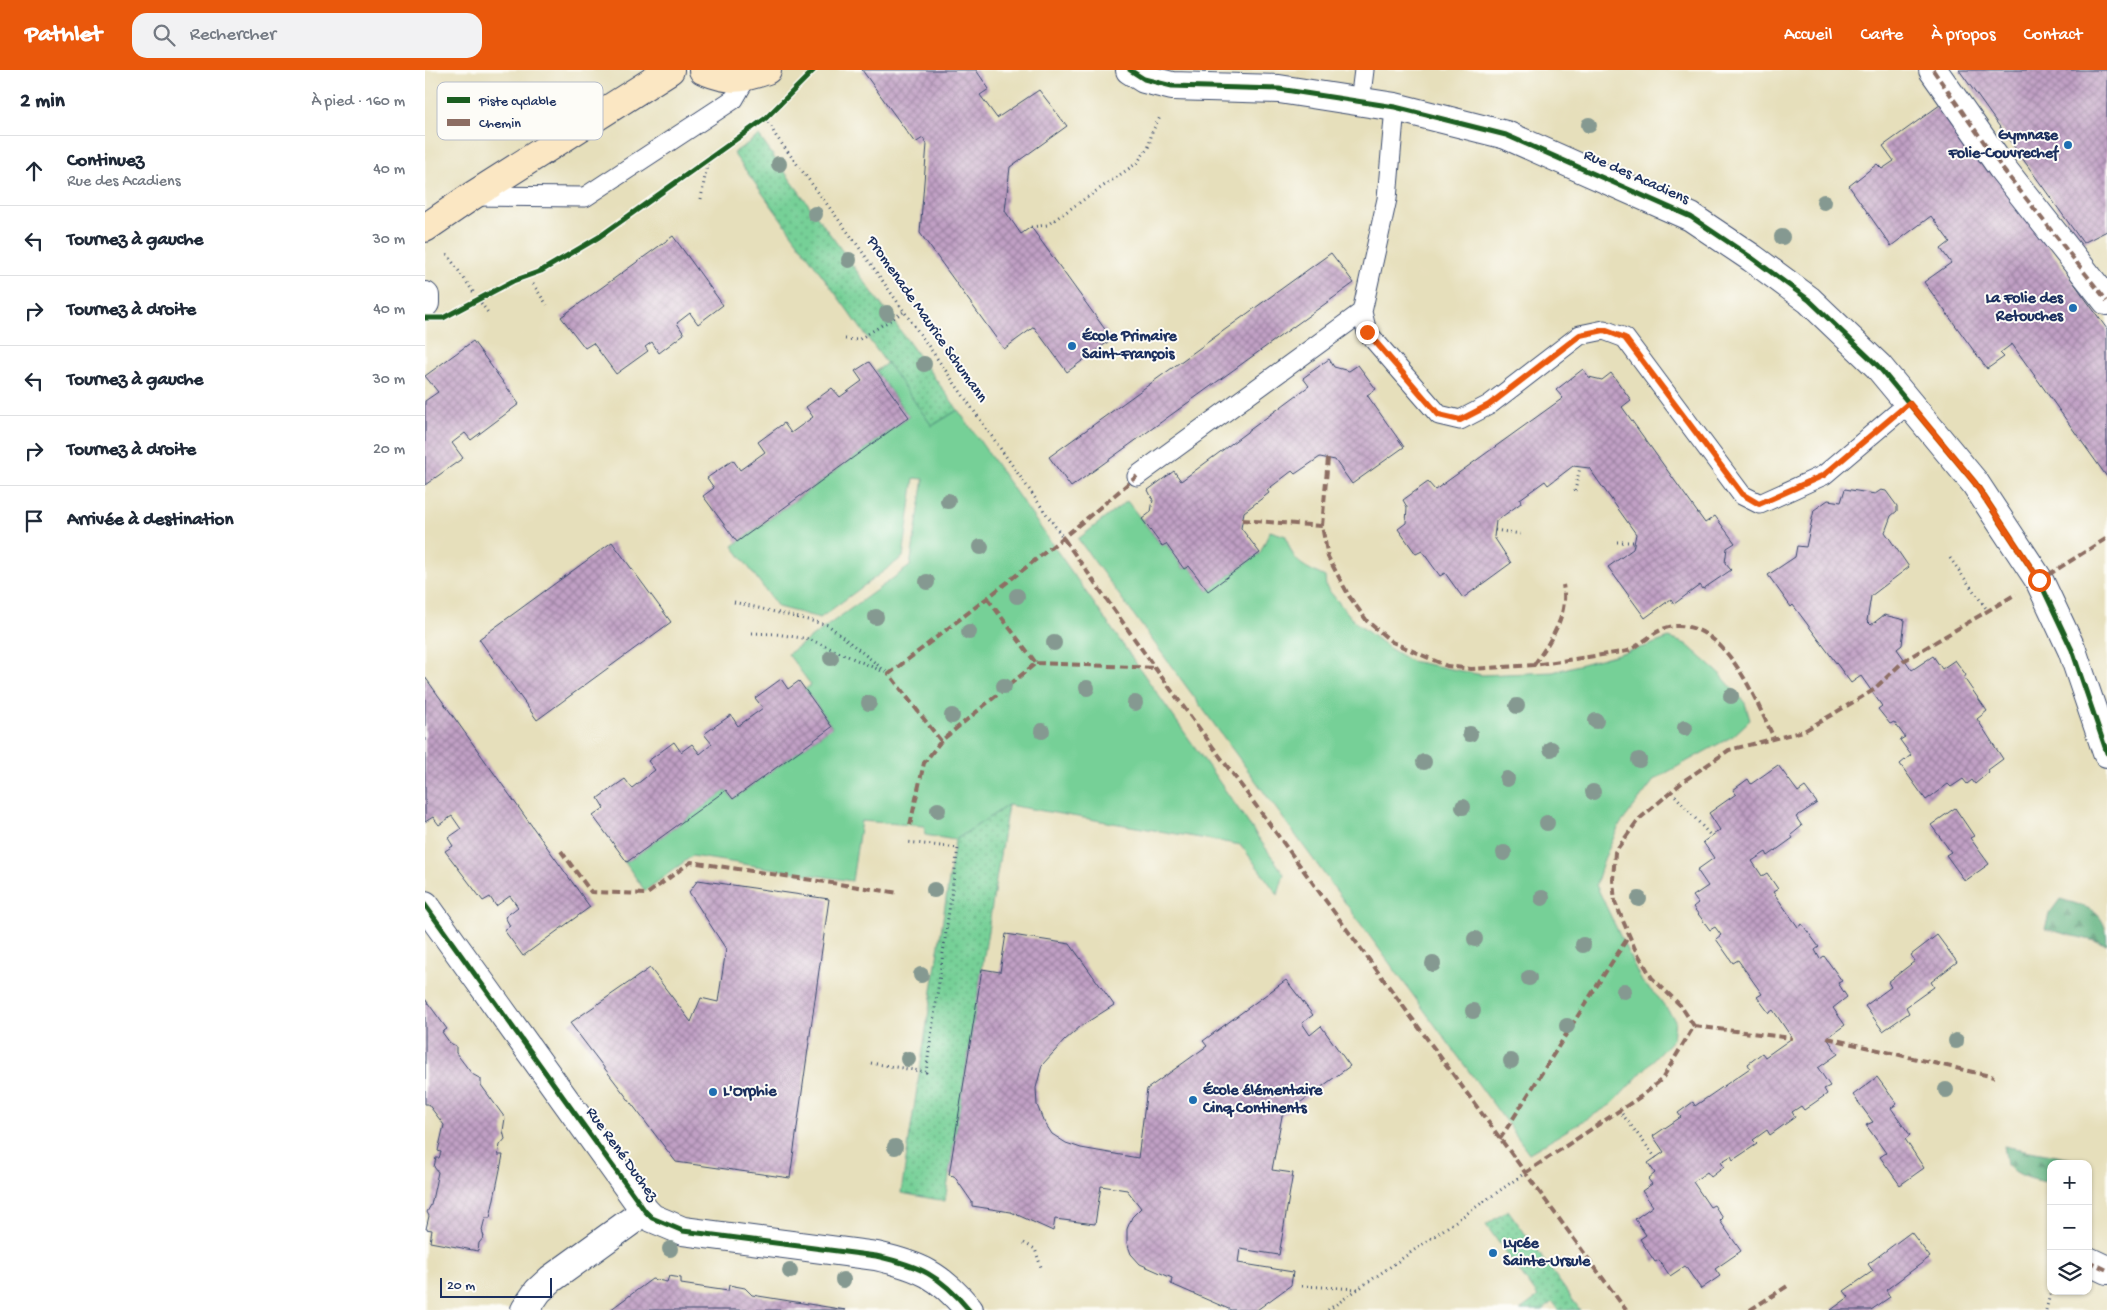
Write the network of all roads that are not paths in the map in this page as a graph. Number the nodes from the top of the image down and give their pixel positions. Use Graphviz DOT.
graph roads {
  1 [pos="670,70"];
  2 [pos="703,70"];
  3 [pos="1130,70"];
  4 [pos="1364,70"];
  5 [pos="1933,70"];
  6 [pos="756,74"];
  7 [pos="1360,102"];
  8 [pos="1395,106"];
  9 [pos="603,113"];
  10 [pos="560,140"];
  11 [pos="472,196"];
  12 [pos="425,228"];
  13 [pos="425,296"];
  14 [pos="2107,301"];
  15 [pos="425,303"];
  16 [pos="1363,312"];
  17 [pos="1909,403"];
  18 [pos="1137,476"];
  19 [pos="2107,753"];
  20 [pos="425,905"];
  21 [pos="645,1211"];
  22 [pos="2092,1263"];
  23 [pos="2107,1270"];
  24 [pos="525,1310"];
  25 [pos="969,1310"];
  1 -- 9 [label="street"];
  2 -- 6 [label="street"];
  3 -- 7 [label="street, Rue des Acadiens"];
  4 -- 7 [label="lane"];
  5 -- 14 [label="street"];
  6 -- 11 [label="lane"];
  7 -- 8 [label="street, Rue des Acadiens"];
  8 -- 16 [label="lane"];
  8 -- 17 [label="street, Rue des Acadiens"];
  10 -- 11 [label="street"];
  11 -- 12 [label="street"];
  13 -- 15 [label="street"];
  16 -- 17 [label="lane"];
  16 -- 18 [label="lane"];
  17 -- 19 [label="street, Rue des Acadiens"];
  20 -- 21 [label="street, Rue René Duchez"];
  21 -- 24 [label="street"];
  21 -- 25 [label="street, Rue René Duchez"];
  22 -- 23 [label="street"];
}
